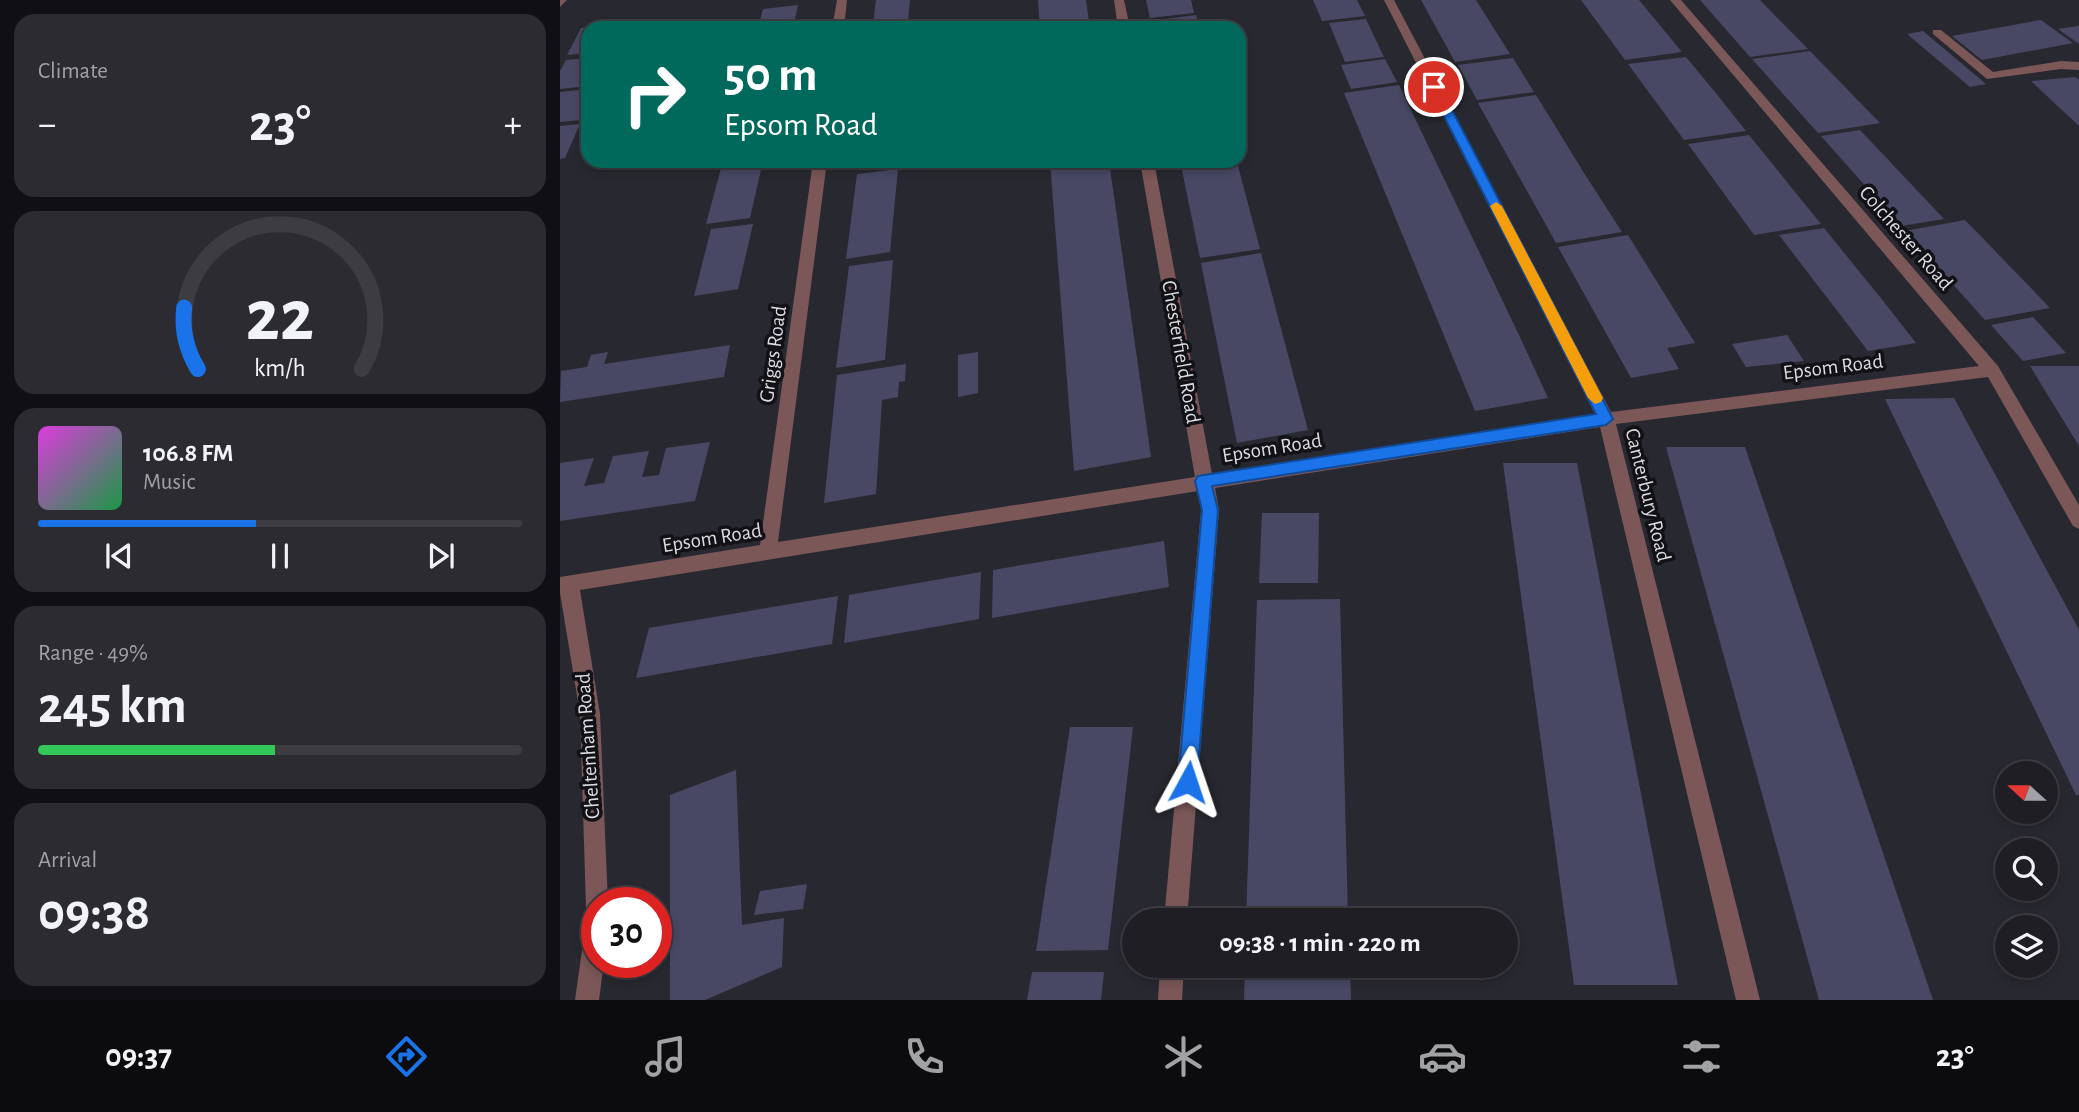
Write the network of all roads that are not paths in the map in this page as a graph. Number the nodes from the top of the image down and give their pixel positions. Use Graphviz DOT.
graph roads {
  1 [pos="842,0"];
  2 [pos="1119,0"];
  3 [pos="1389,0"];
  4 [pos="1675,0"];
  5 [pos="839,21"];
  6 [pos="1123,21"];
  7 [pos="1937,32"];
  8 [pos="2079,66"];
  9 [pos="819,168"];
  10 [pos="1148,168"];
  11 [pos="1992,370"];
  12 [pos="1606,419"];
  13 [pos="1203,481"];
  14 [pos="2079,521"];
  15 [pos="768,552"];
  16 [pos="565,584"];
  17 [pos="596,887"];
  18 [pos="1177,908"];
  19 [pos="590,978"];
  20 [pos="1171,978"];
  21 [pos="587,1000"];
  22 [pos="1170,1000"];
  23 [pos="1748,1000"];
  1 -- 5 [label="street"];
  2 -- 6 [label="street"];
  3 -- 12 [label="street, Canterbury Road"];
  4 -- 11 [label="street, Colchester Road"];
  7 -- 8 [label="street"];
  9 -- 15 [label="street, Griggs Road"];
  10 -- 13 [label="street, Chesterfield Road"];
  11 -- 12 [label="street, Epsom Road"];
  11 -- 14 [label="street, Colchester Road"];
  12 -- 13 [label="street, Epsom Road"];
  12 -- 23 [label="street, Canterbury Road"];
  13 -- 15 [label="street, Epsom Road"];
  13 -- 18 [label="street, Chesterfield Road"];
  15 -- 16 [label="street, Epsom Road"];
  16 -- 17 [label="street, Cheltenham Road"];
  19 -- 21 [label="street"];
  20 -- 22 [label="street"];
}
